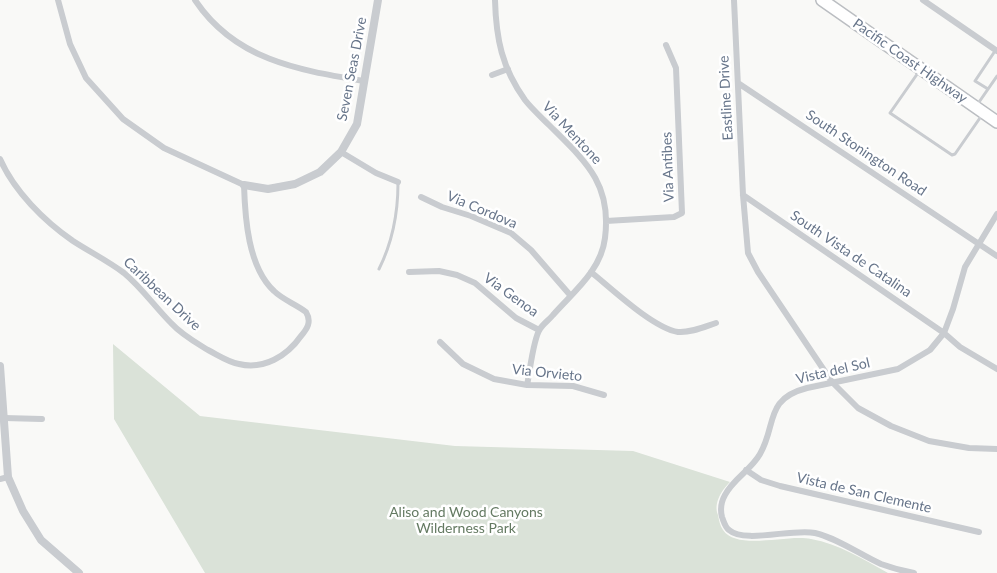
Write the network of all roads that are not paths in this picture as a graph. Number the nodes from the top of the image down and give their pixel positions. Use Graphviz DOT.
graph roads {
  1 [pos="58,0"];
  2 [pos="195,0"];
  3 [pos="378,0"];
  4 [pos="495,0"];
  5 [pos="734,0"];
  6 [pos="822,0"];
  7 [pos="923,0"];
  8 [pos="666,45"];
  9 [pos="997,50"];
  10 [pos="921,68"];
  11 [pos="508,69"];
  12 [pos="492,75"];
  13 [pos="997,76"];
  14 [pos="364,82"];
  15 [pos="738,83"];
  16 [pos="988,89"];
  17 [pos="980,110"];
  18 [pos="997,122"];
  19 [pos="342,152"];
  20 [pos="0,159"];
  21 [pos="398,182"];
  22 [pos="244,185"];
  23 [pos="743,195"];
  24 [pos="422,197"];
  25 [pos="997,215"];
  26 [pos="606,221"];
  27 [pos="980,244"];
  28 [pos="997,256"];
  29 [pos="379,269"];
  30 [pos="409,272"];
  31 [pos="592,272"];
  32 [pos="570,296"];
  33 [pos="716,323"];
  34 [pos="539,330"];
  35 [pos="944,333"];
  36 [pos="440,342"];
  37 [pos="0,366"];
  38 [pos="997,369"];
  39 [pos="832,382"];
  40 [pos="528,385"];
  41 [pos="604,395"];
  42 [pos="4,418"];
  43 [pos="42,419"];
  44 [pos="997,449"];
  45 [pos="746,470"];
  46 [pos="8,477"];
  47 [pos="0,479"];
  48 [pos="979,532"];
  49 [pos="79,573"];
  50 [pos="914,573"];
  1 -- 22 [label="street"];
  2 -- 14 [label="street"];
  3 -- 14 [label="street, Seven Seas Drive"];
  4 -- 11 [label="street, Via Mentone"];
  5 -- 15 [label="street, Eastline Drive"];
  6 -- 10 [label="highway, Pacific Coast Highway"];
  7 -- 9 [label="street"];
  8 -- 26 [label="street, Via Antibes"];
  9 -- 16 [label="lane"];
  10 -- 17 [label="highway, Pacific Coast Highway"];
  10 -- 17 [label="lane"];
  11 -- 12 [label="street"];
  11 -- 26 [label="street, Via Mentone"];
  13 -- 16 [label="lane"];
  14 -- 19 [label="street, Seven Seas Drive"];
  15 -- 23 [label="street, Eastline Drive"];
  15 -- 27 [label="street, South Stonington Road"];
  16 -- 17 [label="lane"];
  17 -- 18 [label="highway, Pacific Coast Highway"];
  19 -- 21 [label="street"];
  19 -- 22 [label="street, Seven Seas Drive"];
  20 -- 22 [label="street, Caribbean Drive"];
  21 -- 29 [label="lane"];
  23 -- 35 [label="street, South Vista de Catalina"];
  23 -- 39 [label="street, Eastline Drive"];
  24 -- 32 [label="street, Via Cordova"];
  25 -- 27 [label="street, Vista del Sol"];
  26 -- 31 [label="street, Via Mentone"];
  27 -- 28 [label="street, South Stonington Road"];
  27 -- 35 [label="street, Vista del Sol"];
  30 -- 34 [label="street, Via Genoa"];
  31 -- 32 [label="street, Via Mentone"];
  31 -- 33 [label="street"];
  32 -- 34 [label="street, Via Mentone"];
  34 -- 40 [label="street"];
  35 -- 38 [label="street, South Vista de Catalina"];
  35 -- 39 [label="street, Vista del Sol"];
  36 -- 40 [label="street, Via Orvieto"];
  37 -- 42 [label="street"];
  39 -- 44 [label="street, Eastline Drive"];
  39 -- 45 [label="street, Vista del Sol"];
  40 -- 41 [label="street, Via Orvieto"];
  42 -- 43 [label="street"];
  42 -- 46 [label="street"];
  45 -- 48 [label="street, Vista de San Clemente"];
  45 -- 50 [label="street, Vista del Sol"];
  46 -- 47 [label="street"];
  46 -- 49 [label="street"];
}
